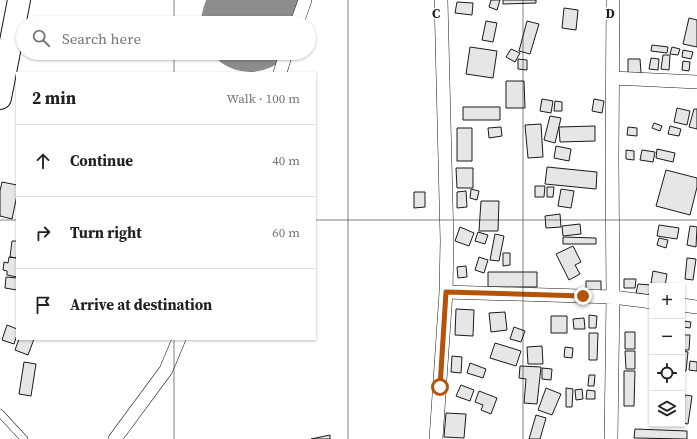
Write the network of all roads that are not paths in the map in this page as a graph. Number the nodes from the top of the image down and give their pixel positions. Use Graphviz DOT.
graph roads {
  1 [pos="19,0"];
  2 [pos="305,0"];
  3 [pos="441,0"];
  4 [pos="613,0"];
  5 [pos="299,16"];
  6 [pos="284,60"];
  7 [pos="280,72"];
  8 [pos="613,78"];
  9 [pos="697,82"];
  10 [pos="0,98"];
  11 [pos="446,292"];
  12 [pos="613,297"];
  13 [pos="649,302"];
  14 [pos="685,305"];
  15 [pos="697,307"];
  16 [pos="180,340"];
  17 [pos="0,413"];
  18 [pos="24,439"];
  19 [pos="115,439"];
  20 [pos="436,439"];
  21 [pos="610,439"];
  1 -- 10 [label="highway"];
  2 -- 5 [label="street"];
  3 -- 11 [label="street"];
  4 -- 8 [label="street"];
  6 -- 7 [label="street"];
  8 -- 9 [label="street"];
  8 -- 12 [label="street"];
  11 -- 12 [label="street"];
  11 -- 20 [label="street"];
  12 -- 13 [label="street"];
  12 -- 21 [label="street"];
  14 -- 15 [label="street"];
  16 -- 19 [label="street"];
  17 -- 18 [label="lane"];
}
